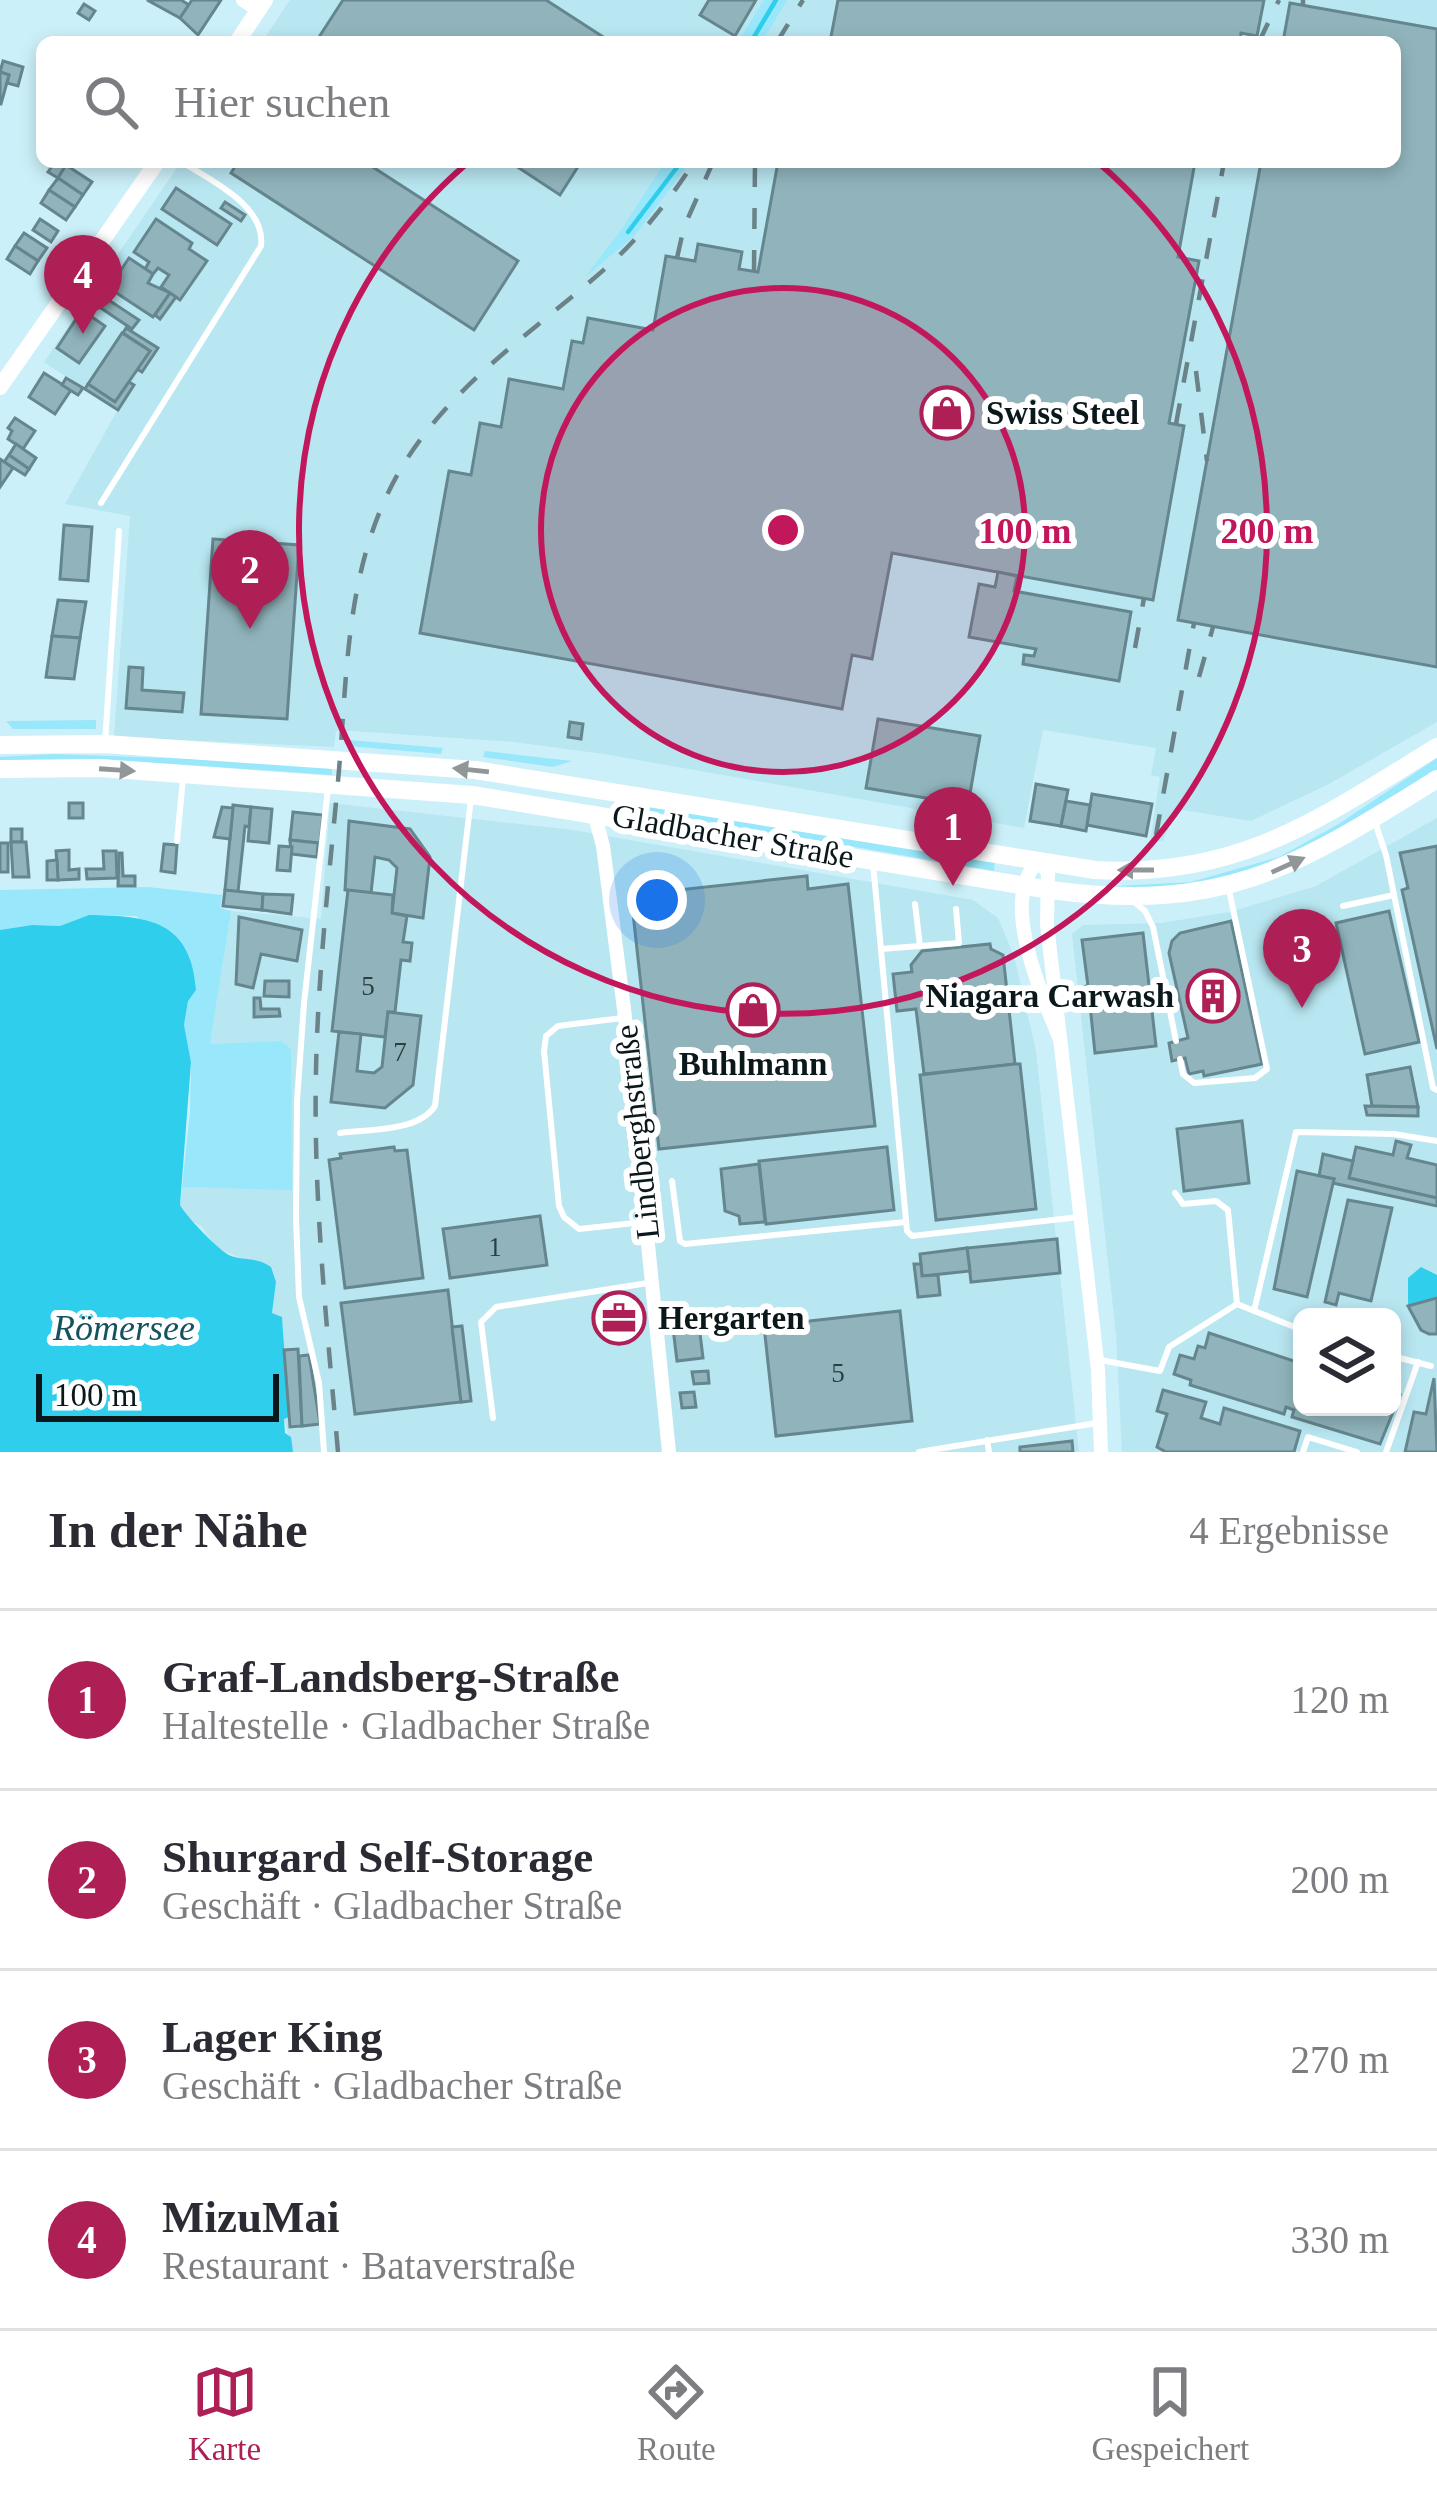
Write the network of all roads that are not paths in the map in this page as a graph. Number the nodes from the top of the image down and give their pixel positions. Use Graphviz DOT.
graph roads {
  1 [pos="256,3"];
  2 [pos="240,36"];
  3 [pos="153,168"];
  4 [pos="190,168"];
  5 [pos="0,387"];
  6 [pos="101,502"];
  7 [pos="119,531"];
  8 [pos="105,744"];
  9 [pos="0,745"];
  10 [pos="1437,747"];
  11 [pos="0,769"];
  12 [pos="183,774"];
  13 [pos="1437,779"];
  14 [pos="328,783"];
  15 [pos="586,785"];
  16 [pos="472,795"];
  17 [pos="594,813"];
  18 [pos="1374,818"];
  19 [pos="177,841"];
  20 [pos="873,859"];
  21 [pos="1040,861"];
  22 [pos="1023,886"];
  23 [pos="1228,886"];
  24 [pos="1050,890"];
  25 [pos="1394,896"];
  26 [pos="1129,897"];
  27 [pos="915,904"];
  28 [pos="1343,906"];
  29 [pos="956,909"];
  30 [pos="920,946"];
  31 [pos="880,949"];
  32 [pos="625,1017"];
  33 [pos="1060,1040"];
  34 [pos="1176,1041"];
  35 [pos="1180,1059"];
  36 [pos="1244,1068"];
  37 [pos="1256,1078"];
  38 [pos="1437,1090"];
  39 [pos="340,1133"];
  40 [pos="1437,1141"];
  41 [pos="673,1181"];
  42 [pos="1175,1193"];
  43 [pos="1080,1216"];
  44 [pos="647,1222"];
  45 [pos="906,1222"];
  46 [pos="652,1283"];
  47 [pos="1238,1304"];
  48 [pos="1254,1311"];
  49 [pos="1293,1326"];
  50 [pos="1401,1358"];
  51 [pos="1097,1360"];
  52 [pos="1418,1362"];
  53 [pos="1430,1366"];
  54 [pos="493,1418"];
  55 [pos="1101,1423"];
  56 [pos="987,1440"];
  57 [pos="324,1452"];
  58 [pos="669,1452"];
  59 [pos="919,1452"];
  60 [pos="989,1452"];
  61 [pos="1101,1452"];
  62 [pos="1303,1452"];
  63 [pos="1358,1452"];
  64 [pos="1386,1452"];
  1 -- 2 [label="street"];
  3 -- 5 [label="street"];
  4 -- 6 [label="lane"];
  7 -- 8 [label="lane"];
  8 -- 9 [label="main road, Gladbacher Straße"];
  15 -- 8 [label="main road, Gladbacher Straße, one-way"];
  10 -- 21 [label="main road, Gladbacher Straße, one-way"];
  11 -- 12 [label="main road, Gladbacher Straße, one-way"];
  12 -- 14 [label="main road, Gladbacher Straße"];
  12 -- 19 [label="lane"];
  13 -- 18 [label="main road, Gladbacher Straße"];
  14 -- 16 [label="main road, Gladbacher Straße"];
  14 -- 57 [label="lane"];
  15 -- 17 [label="main road"];
  15 -- 21 [label="main road, Gladbacher Straße"];
  16 -- 17 [label="main road, Gladbacher Straße"];
  16 -- 39 [label="lane"];
  17 -- 20 [label="main road, Gladbacher Straße"];
  17 -- 32 [label="street, Lindberghstraße"];
  23 -- 18 [label="main road, Gladbacher Straße, one-way"];
  18 -- 25 [label="lane"];
  20 -- 22 [label="main road, Gladbacher Straße"];
  20 -- 31 [label="lane"];
  21 -- 22 [label="street"];
  21 -- 24 [label="street"];
  22 -- 24 [label="main road, Gladbacher Straße"];
  22 -- 33 [label="street"];
  23 -- 26 [label="main road, Gladbacher Straße"];
  23 -- 37 [label="lane"];
  24 -- 26 [label="main road, Gladbacher Straße"];
  24 -- 33 [label="street"];
  25 -- 28 [label="lane"];
  25 -- 38 [label="lane"];
  26 -- 34 [label="lane"];
  27 -- 30 [label="lane"];
  29 -- 30 [label="lane"];
  30 -- 31 [label="lane"];
  31 -- 45 [label="lane"];
  32 -- 44 [label="street, Lindberghstraße"];
  32 -- 44 [label="lane"];
  33 -- 43 [label="street"];
  35 -- 37 [label="lane"];
  36 -- 37 [label="lane"];
  40 -- 48 [label="lane"];
  41 -- 45 [label="lane"];
  42 -- 47 [label="lane"];
  43 -- 45 [label="lane"];
  43 -- 51 [label="street"];
  44 -- 46 [label="street, Lindberghstraße"];
  46 -- 54 [label="lane"];
  46 -- 58 [label="street, Lindberghstraße"];
  47 -- 48 [label="lane"];
  47 -- 51 [label="lane"];
  48 -- 49 [label="lane"];
  50 -- 52 [label="lane"];
  51 -- 55 [label="street"];
  52 -- 53 [label="lane"];
  52 -- 64 [label="lane"];
  55 -- 56 [label="lane"];
  55 -- 61 [label="street"];
  56 -- 59 [label="lane"];
  56 -- 60 [label="lane"];
  62 -- 63 [label="lane"];
}
